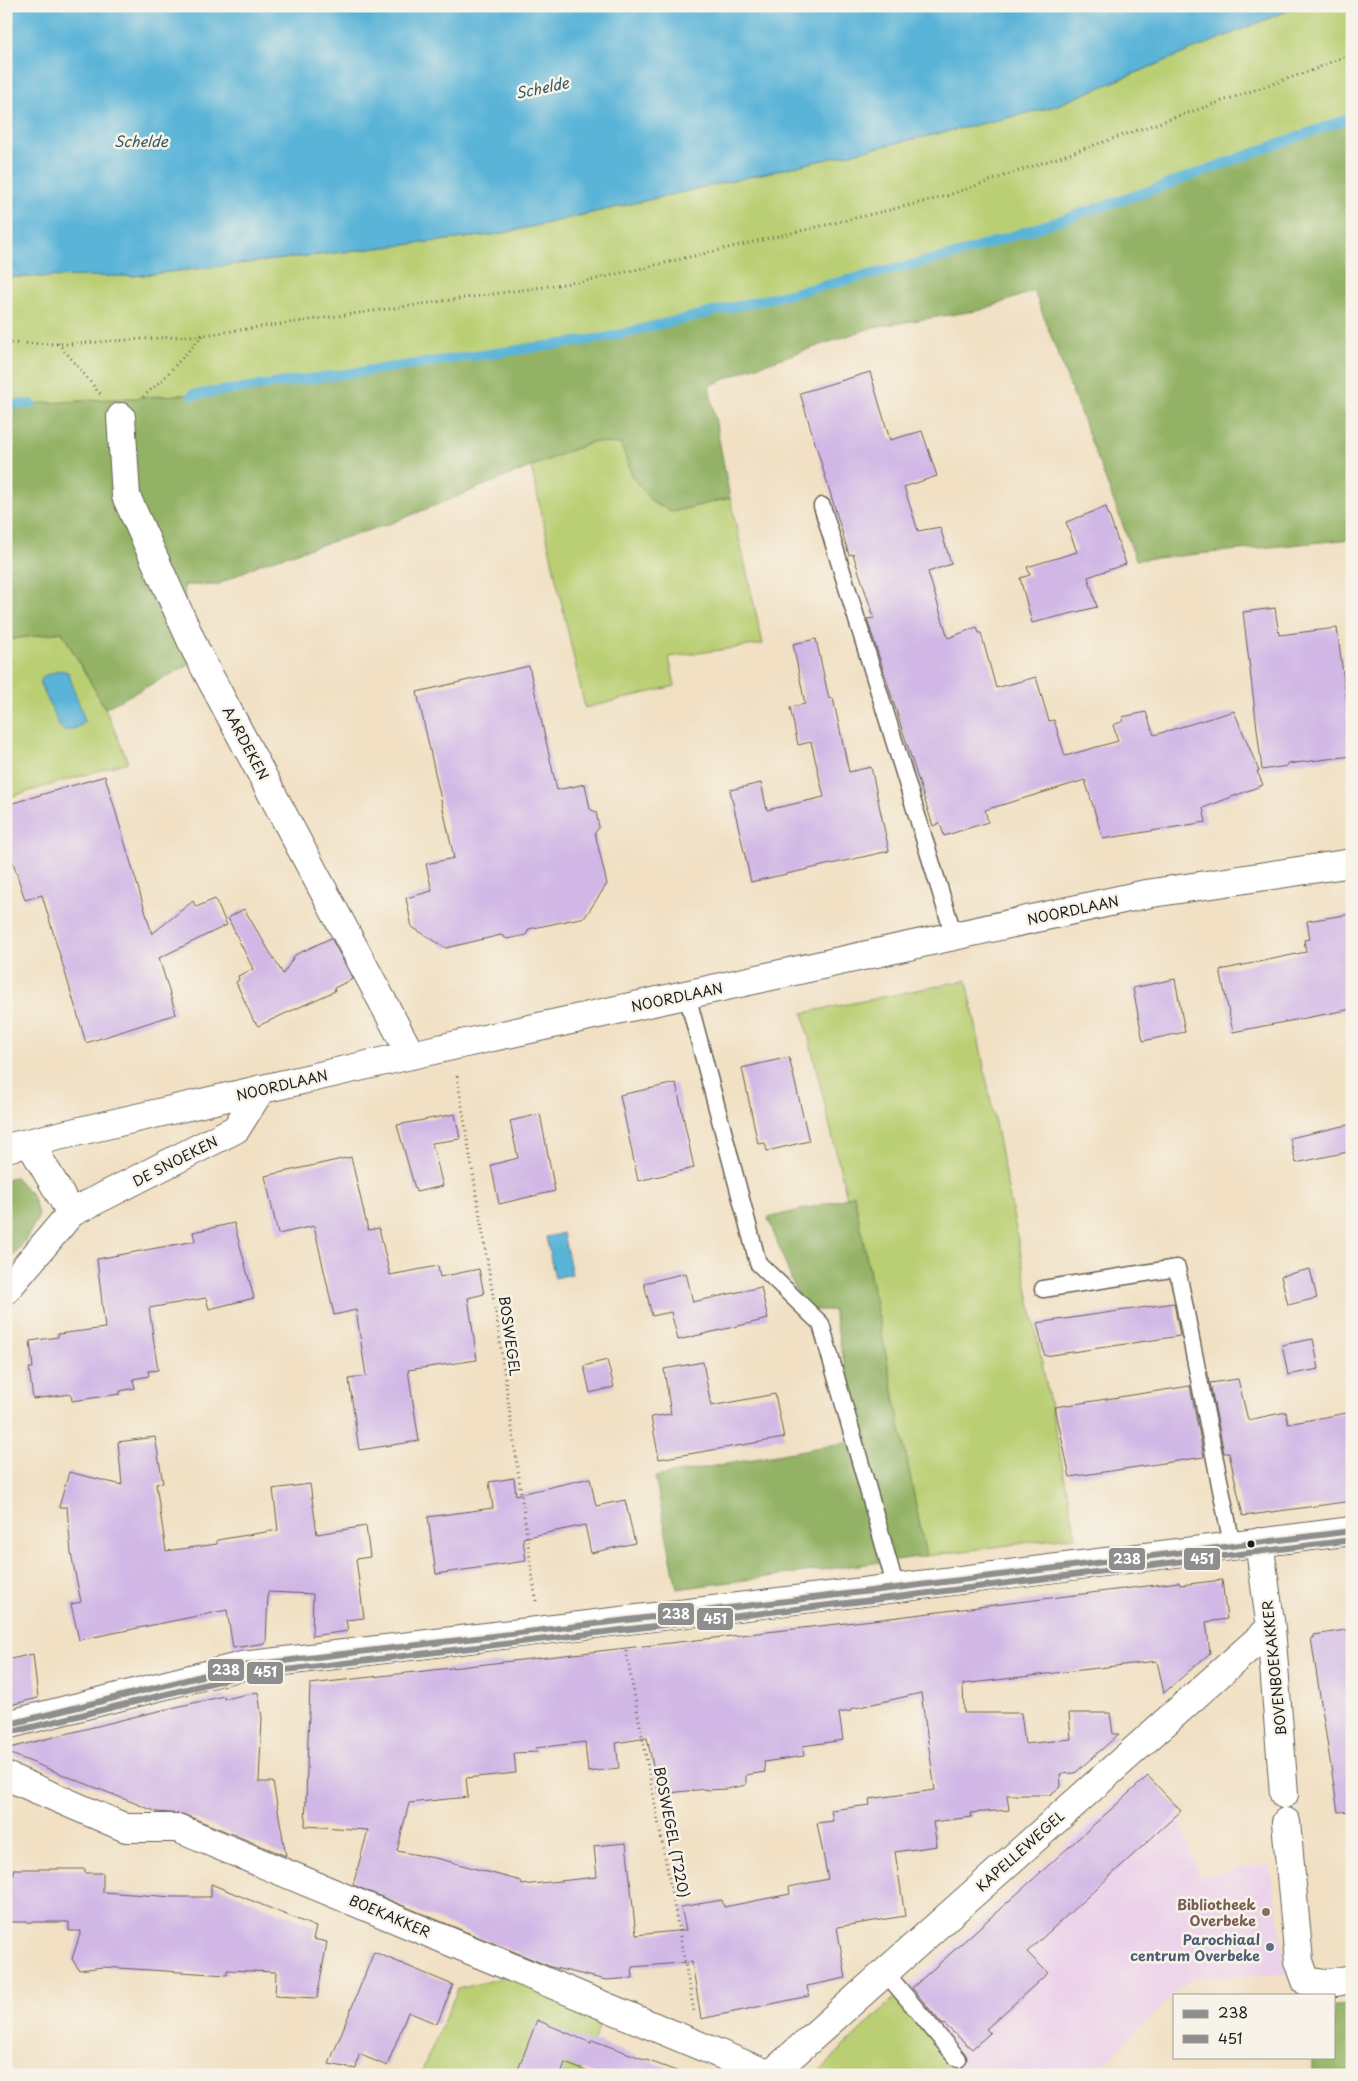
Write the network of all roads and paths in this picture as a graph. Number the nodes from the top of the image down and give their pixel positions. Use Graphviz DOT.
graph roads {
  1 [pos="1352,53"];
  2 [pos="204,335"];
  3 [pos="6,343"];
  4 [pos="58,343"];
  5 [pos="121,417"];
  6 [pos="822,506"];
  7 [pos="1352,863"];
  8 [pos="954,936"];
  9 [pos="687,995"];
  10 [pos="452,1046"];
  11 [pos="411,1055"];
  12 [pos="261,1090"];
  13 [pos="18,1145"];
  14 [pos="71,1213"];
  15 [pos="1043,1289"];
  16 [pos="6,1290"];
  17 [pos="1352,1531"];
  18 [pos="1259,1542"];
  19 [pos="1232,1545"];
  20 [pos="896,1588"];
  21 [pos="620,1621"];
  22 [pos="1271,1628"];
  23 [pos="540,1629"];
  24 [pos="6,1725"];
  25 [pos="6,1776"];
  26 [pos="1284,1794"];
  27 [pos="1286,1822"];
  28 [pos="885,1972"];
  29 [pos="1352,1979"];
  30 [pos="701,2046"];
  31 [pos="958,2059"];
  32 [pos="770,2075"];
  1 -- 2 [label="path"];
  2 -- 4 [label="path"];
  2 -- 5 [label="path"];
  3 -- 4 [label="path"];
  4 -- 5 [label="path"];
  5 -- 11 [label="street, AARDEKEN"];
  6 -- 8 [label="lane"];
  7 -- 8 [label="street, NOORDLAAN"];
  8 -- 9 [label="street, NOORDLAAN"];
  9 -- 10 [label="street, NOORDLAAN"];
  9 -- 20 [label="lane"];
  10 -- 11 [label="street, NOORDLAAN"];
  10 -- 23 [label="path, BOSWEGEL"];
  11 -- 12 [label="street, NOORDLAAN"];
  12 -- 13 [label="street, NOORDLAAN"];
  12 -- 14 [label="street, DE SNOEKEN"];
  13 -- 14 [label="street"];
  14 -- 16 [label="street, DE SNOEKEN"];
  15 -- 19 [label="lane"];
  17 -- 18 [label="street"];
  18 -- 19 [label="street"];
  18 -- 22 [label="street, BOVENBOEKAKKER"];
  19 -- 20 [label="street"];
  20 -- 21 [label="street"];
  21 -- 23 [label="street"];
  21 -- 30 [label="path, BOSWEGEL (T220)"];
  22 -- 26 [label="street, BOVENBOEKAKKER"];
  22 -- 28 [label="street, KAPELLEWEGEL"];
  23 -- 24 [label="street"];
  25 -- 30 [label="street, BOEKAKKER"];
  27 -- 29 [label="street"];
  28 -- 31 [label="lane"];
  28 -- 32 [label="street, KAPELLEWEGEL"];
  30 -- 32 [label="street, BOEKAKKER"];
}
